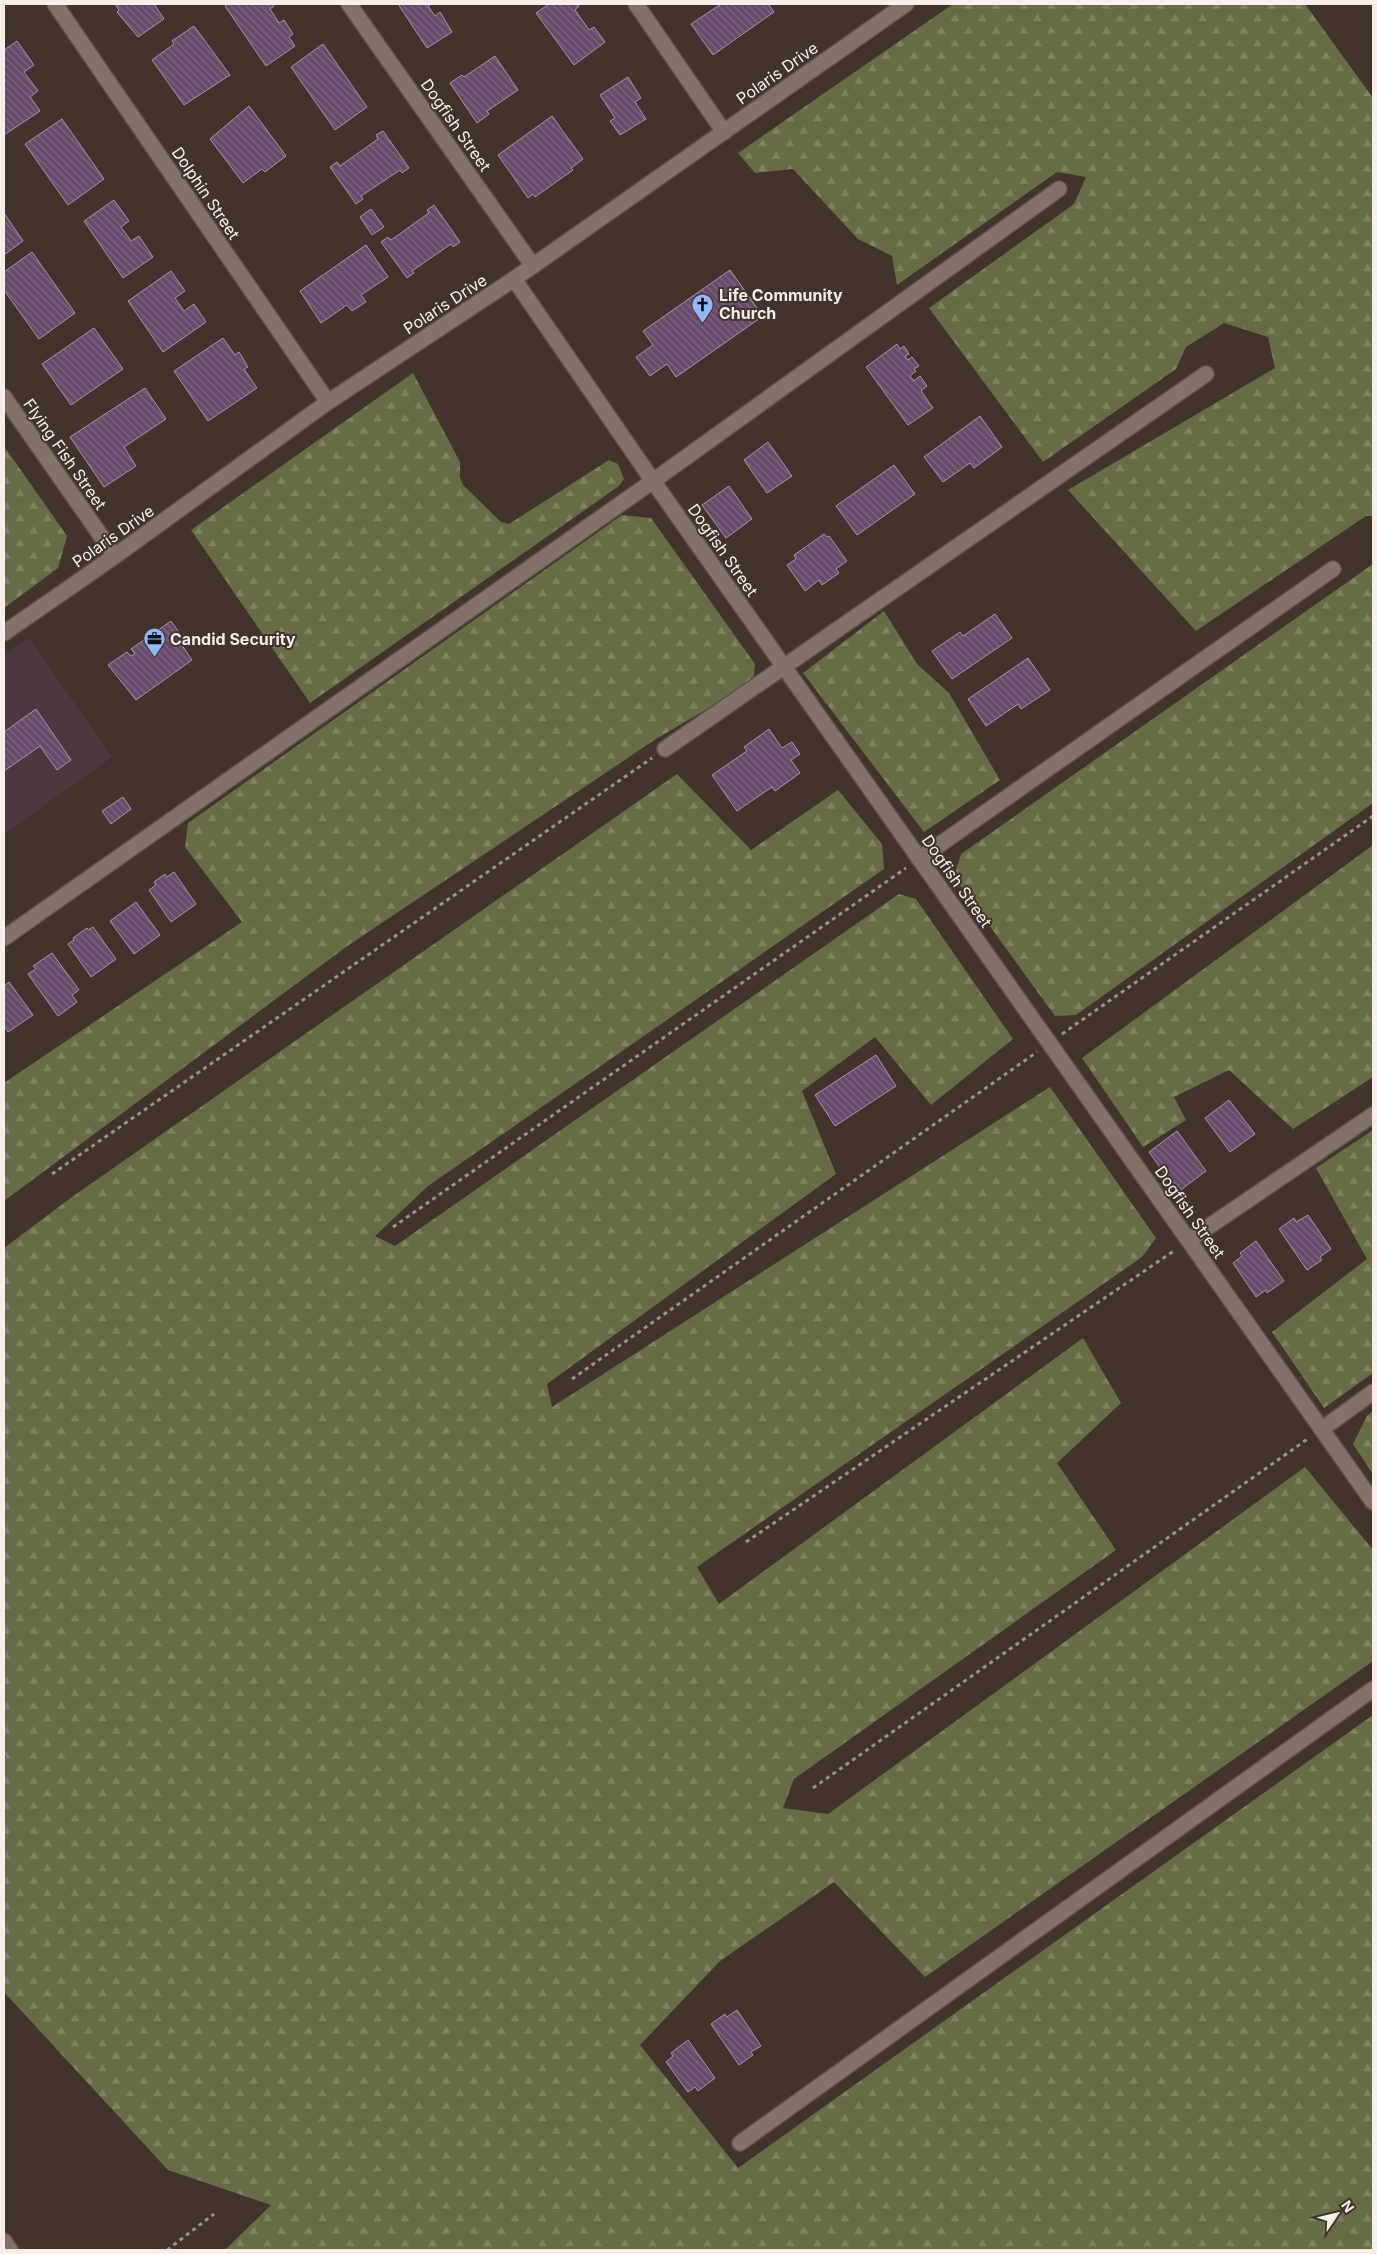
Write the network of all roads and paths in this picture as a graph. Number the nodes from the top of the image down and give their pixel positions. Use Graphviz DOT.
graph roads {
  1 [pos="55,4"];
  2 [pos="349,4"];
  3 [pos="636,4"];
  4 [pos="906,4"];
  5 [pos="724,132"];
  6 [pos="1059,189"];
  7 [pos="533,266"];
  8 [pos="514,279"];
  9 [pos="1206,374"];
  10 [pos="4,397"];
  11 [pos="328,402"];
  12 [pos="653,481"];
  13 [pos="115,556"];
  14 [pos="1333,569"];
  15 [pos="4,633"];
  16 [pos="784,667"];
  17 [pos="665,749"];
  18 [pos="1373,816"];
  19 [pos="919,858"];
  20 [pos="4,938"];
  21 [pos="1050,1043"];
  22 [pos="1373,1115"];
  23 [pos="52,1174"];
  24 [pos="393,1227"];
  25 [pos="1189,1240"];
  26 [pos="572,1379"];
  27 [pos="1373,1392"];
  28 [pos="1322,1429"];
  29 [pos="1373,1502"];
  30 [pos="746,1542"];
  31 [pos="1373,1688"];
  32 [pos="813,1788"];
  33 [pos="740,2142"];
  34 [pos="214,2214"];
  35 [pos="4,2242"];
  36 [pos="10,2250"];
  37 [pos="167,2250"];
  1 -- 11 [label="street, Dolphin Street"];
  2 -- 7 [label="street, Dogfish Street"];
  3 -- 5 [label="street"];
  4 -- 5 [label="street, Polaris Drive"];
  5 -- 7 [label="street, Polaris Drive"];
  6 -- 12 [label="street"];
  7 -- 8 [label="street, Polaris Drive"];
  8 -- 11 [label="street, Polaris Drive"];
  8 -- 12 [label="street, Dogfish Street"];
  9 -- 16 [label="street"];
  10 -- 13 [label="street, Flying Fish Street"];
  11 -- 13 [label="street, Polaris Drive"];
  12 -- 16 [label="street, Dogfish Street"];
  12 -- 20 [label="street"];
  13 -- 15 [label="street, Polaris Drive"];
  14 -- 19 [label="street"];
  16 -- 17 [label="street"];
  16 -- 19 [label="street, Dogfish Street"];
  17 -- 23 [label="path"];
  18 -- 21 [label="path"];
  19 -- 21 [label="street, Dogfish Street"];
  19 -- 24 [label="path"];
  21 -- 25 [label="street, Dogfish Street"];
  21 -- 26 [label="path"];
  22 -- 25 [label="street"];
  25 -- 28 [label="street, Dogfish Street"];
  25 -- 30 [label="path"];
  27 -- 28 [label="street"];
  28 -- 29 [label="street, Dogfish Street"];
  28 -- 32 [label="path"];
  31 -- 33 [label="street"];
  34 -- 37 [label="path"];
  35 -- 36 [label="street"];
}
